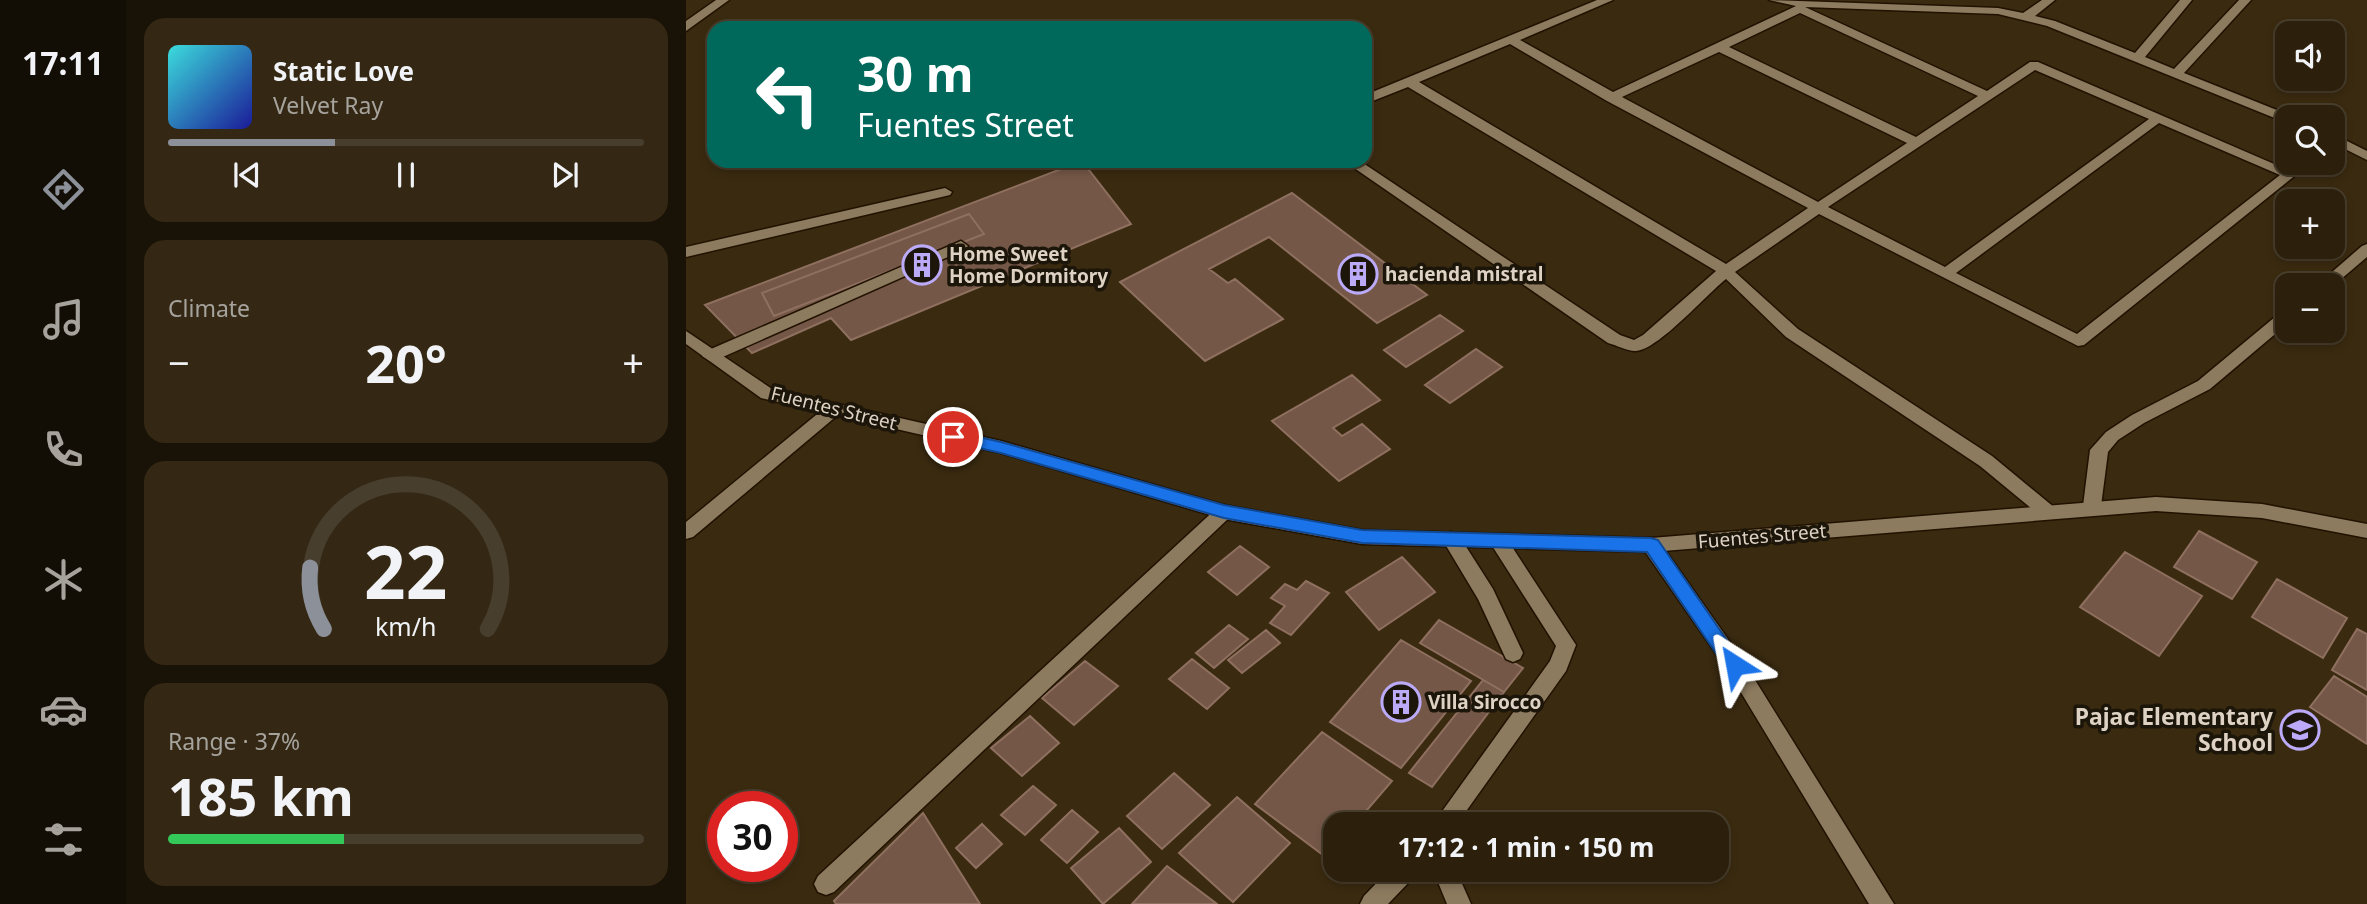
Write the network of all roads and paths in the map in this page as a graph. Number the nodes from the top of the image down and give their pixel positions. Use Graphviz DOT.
graph roads {
  1 [pos="723,0"];
  2 [pos="1607,0"];
  3 [pos="1775,0"];
  4 [pos="2049,0"];
  5 [pos="2186,0"];
  6 [pos="2245,0"];
  7 [pos="2027,16"];
  8 [pos="686,27"];
  9 [pos="1513,41"];
  10 [pos="1719,47"];
  11 [pos="2137,58"];
  12 [pos="2176,74"];
  13 [pos="1409,82"];
  14 [pos="1988,96"];
  15 [pos="1372,97"];
  16 [pos="1611,98"];
  17 [pos="2275,114"];
  18 [pos="2158,118"];
  19 [pos="1917,143"];
  20 [pos="2345,144"];
  21 [pos="2367,156"];
  22 [pos="1360,168"];
  23 [pos="945,192"];
  24 [pos="1819,208"];
  25 [pos="961,246"];
  26 [pos="2367,249"];
  27 [pos="686,252"];
  28 [pos="1726,271"];
  29 [pos="1946,273"];
  30 [pos="2338,273"];
  31 [pos="2275,326"];
  32 [pos="686,336"];
  33 [pos="710,356"];
  34 [pos="833,410"];
  35 [pos="2092,506"];
  36 [pos="1224,512"];
  37 [pos="2049,513"];
  38 [pos="2367,531"];
  39 [pos="686,532"];
  40 [pos="1451,539"];
  41 [pos="1498,541"];
  42 [pos="1651,545"];
  43 [pos="1513,653"];
  44 [pos="1453,812"];
  45 [pos="1393,882"];
  46 [pos="1449,882"];
  47 [pos="826,884"];
  48 [pos="1372,904"];
  49 [pos="1459,904"];
  50 [pos="1882,904"];
  1 -- 8 [label="street"];
  2 -- 9 [label="street"];
  3 -- 7 [label="street"];
  4 -- 7 [label="street"];
  5 -- 11 [label="street"];
  6 -- 12 [label="street"];
  7 -- 11 [label="street"];
  9 -- 13 [label="street"];
  9 -- 16 [label="street"];
  10 -- 14 [label="street"];
  10 -- 16 [label="street"];
  10 -- 19 [label="street"];
  11 -- 12 [label="street"];
  12 -- 17 [label="street"];
  13 -- 15 [label="street"];
  13 -- 28 [label="street"];
  14 -- 18 [label="street"];
  14 -- 19 [label="street"];
  16 -- 24 [label="street"];
  18 -- 29 [label="street"];
  18 -- 29 [label="street"];
  19 -- 24 [label="street"];
  20 -- 21 [label="street"];
  22 -- 28 [label="street"];
  23 -- 27 [label="street"];
  24 -- 28 [label="street"];
  24 -- 29 [label="street"];
  25 -- 33 [label="street"];
  26 -- 30 [label="street"];
  28 -- 37 [label="street"];
  31 -- 35 [label="street"];
  32 -- 33 [label="street, Fuentes Street"];
  33 -- 34 [label="street, Fuentes Street"];
  34 -- 36 [label="street, Fuentes Street"];
  34 -- 39 [label="street"];
  35 -- 37 [label="street, Fuentes Street"];
  35 -- 38 [label="street, Fuentes Street"];
  36 -- 40 [label="street, Fuentes Street"];
  36 -- 47 [label="street"];
  37 -- 42 [label="street, Fuentes Street"];
  40 -- 41 [label="street, Fuentes Street"];
  40 -- 43 [label="street"];
  41 -- 42 [label="street, Fuentes Street"];
  41 -- 44 [label="street"];
  42 -- 50 [label="street"];
  45 -- 48 [label="street"];
  46 -- 49 [label="street"];
}
